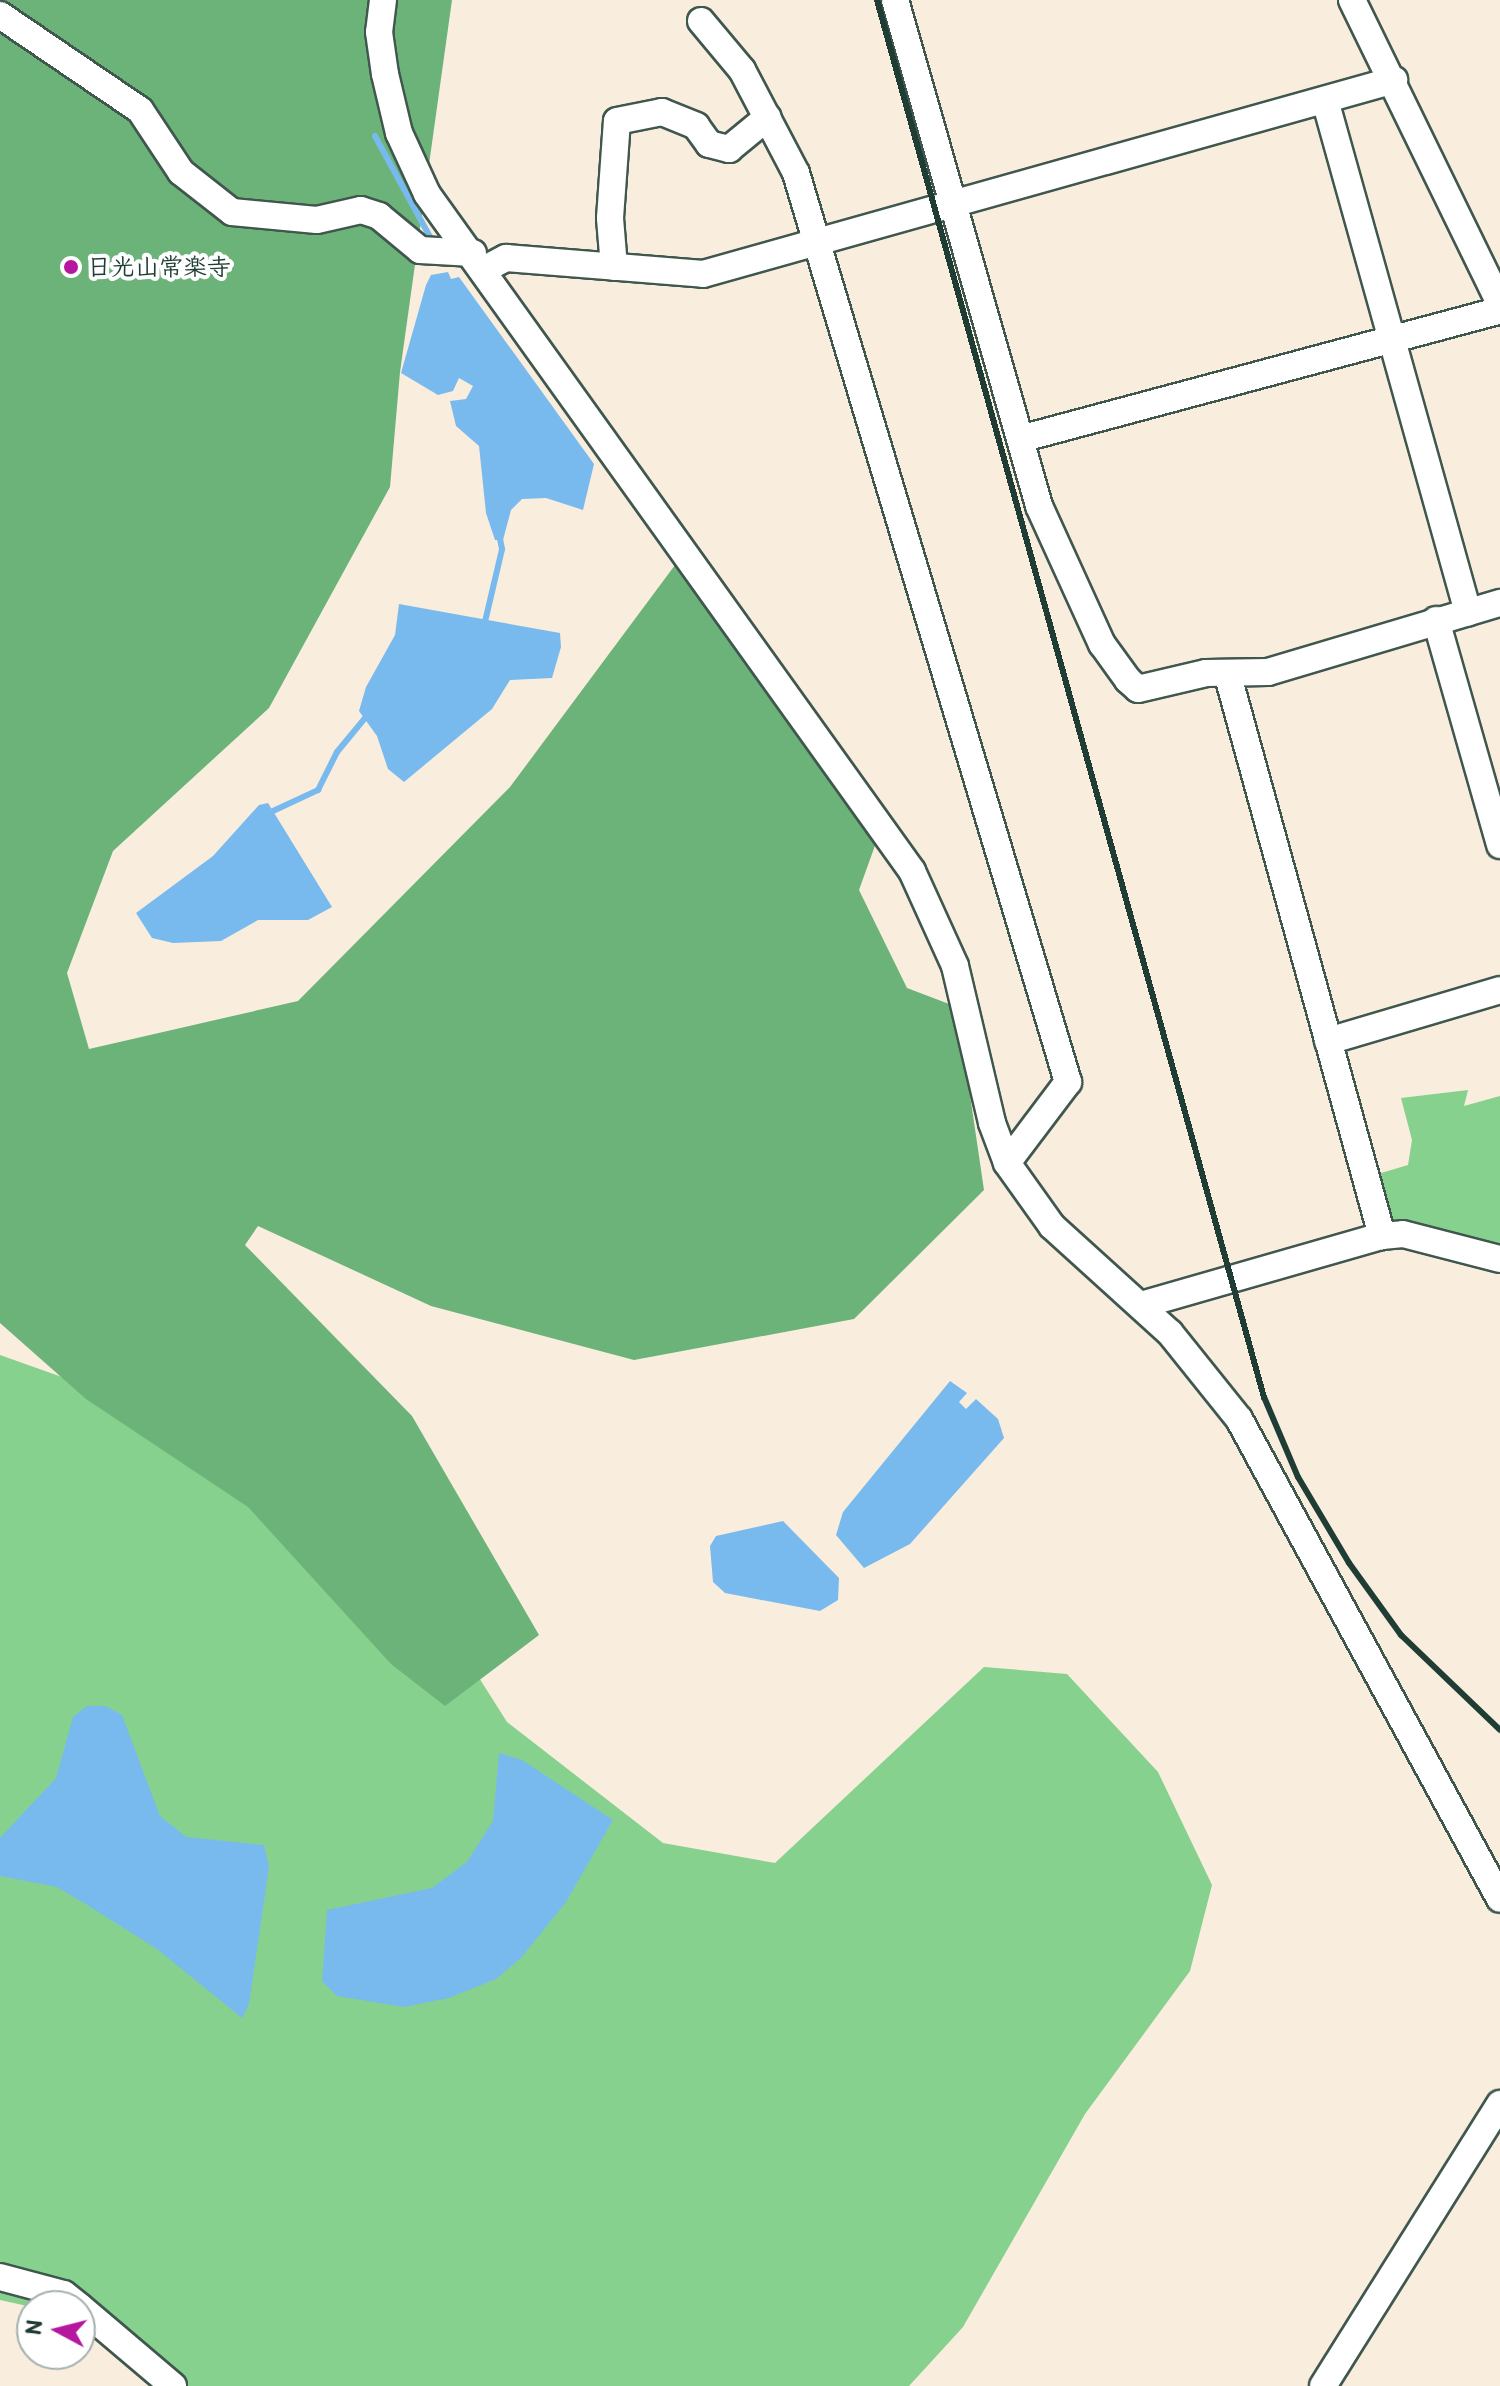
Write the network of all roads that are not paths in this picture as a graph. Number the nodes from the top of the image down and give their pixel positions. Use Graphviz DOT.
graph roads {
  1 [pos="383,0"];
  2 [pos="895,0"];
  3 [pos="1352,0"];
  4 [pos="0,15"];
  5 [pos="701,21"];
  6 [pos="1394,80"];
  7 [pos="1325,100"];
  8 [pos="768,117"];
  9 [pos="950,203"];
  10 [pos="821,245"];
  11 [pos="479,261"];
  12 [pos="614,267"];
  13 [pos="1500,303"];
  14 [pos="1500,310"];
  15 [pos="1391,337"];
  16 [pos="1020,439"];
  17 [pos="1500,603"];
  18 [pos="1468,612"];
  19 [pos="1436,620"];
  20 [pos="1228,676"];
  21 [pos="1500,845"];
  22 [pos="1500,990"];
  23 [pos="1328,1041"];
  24 [pos="1007,1163"];
  25 [pos="1382,1236"];
  26 [pos="1500,1259"];
  27 [pos="1141,1305"];
  28 [pos="1500,1899"];
  29 [pos="1500,2104"];
  30 [pos="0,2277"];
  31 [pos="49,2290"];
  32 [pos="96,2321"];
  33 [pos="173,2386"];
  34 [pos="1323,2386"];
  1 -- 11 [label="street"];
  2 -- 9 [label="street"];
  3 -- 6 [label="street"];
  4 -- 11 [label="street"];
  5 -- 8 [label="street"];
  6 -- 7 [label="street"];
  6 -- 13 [label="street"];
  7 -- 9 [label="street"];
  7 -- 15 [label="street"];
  8 -- 10 [label="street"];
  8 -- 12 [label="street"];
  9 -- 10 [label="street"];
  9 -- 16 [label="street"];
  10 -- 12 [label="street"];
  10 -- 24 [label="street"];
  11 -- 12 [label="street"];
  11 -- 24 [label="street"];
  14 -- 15 [label="street"];
  15 -- 16 [label="street"];
  15 -- 18 [label="street"];
  16 -- 20 [label="street"];
  17 -- 18 [label="street"];
  18 -- 19 [label="street"];
  19 -- 20 [label="street"];
  19 -- 21 [label="street"];
  20 -- 23 [label="street"];
  22 -- 23 [label="street"];
  23 -- 25 [label="street"];
  24 -- 27 [label="street"];
  25 -- 26 [label="street"];
  25 -- 27 [label="street"];
  27 -- 28 [label="street"];
  29 -- 34 [label="street"];
  30 -- 31 [label="street"];
  32 -- 33 [label="street"];
}
